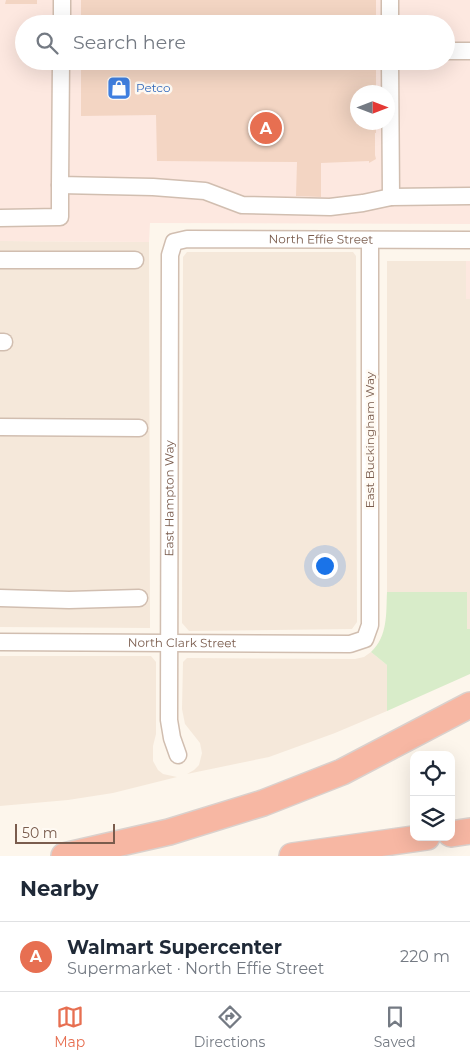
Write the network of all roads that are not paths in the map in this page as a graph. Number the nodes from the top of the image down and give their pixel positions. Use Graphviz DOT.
graph roads {
  1 [pos="62,0"];
  2 [pos="390,0"];
  3 [pos="62,15"];
  4 [pos="390,15"];
  5 [pos="455,51"];
  6 [pos="470,51"];
  7 [pos="61,70"];
  8 [pos="390,70"];
  9 [pos="60,186"];
  10 [pos="470,196"];
  11 [pos="391,197"];
  12 [pos="0,218"];
  13 [pos="370,240"];
  14 [pos="470,240"];
  15 [pos="174,242"];
  16 [pos="0,260"];
  17 [pos="135,260"];
  18 [pos="0,427"];
  19 [pos="139,428"];
  20 [pos="0,598"];
  21 [pos="139,598"];
  22 [pos="365,639"];
  23 [pos="0,642"];
  24 [pos="169,643"];
  25 [pos="470,705"];
  26 [pos="178,755"];
  27 [pos="470,831"];
  28 [pos="455,833"];
  29 [pos="410,839"];
  30 [pos="64,856"];
  31 [pos="292,856"];
  1 -- 3 [label="street"];
  2 -- 4 [label="street"];
  5 -- 6 [label="street"];
  7 -- 9 [label="street"];
  8 -- 11 [label="street"];
  9 -- 11 [label="street"];
  9 -- 12 [label="street"];
  10 -- 11 [label="street"];
  13 -- 14 [label="street, North Effie Street"];
  13 -- 15 [label="street, North Effie Street"];
  13 -- 22 [label="street, East Buckingham Way"];
  15 -- 24 [label="street, East Hampton Way"];
  16 -- 17 [label="street"];
  18 -- 19 [label="street"];
  20 -- 21 [label="street"];
  22 -- 24 [label="street, North Clark Street"];
  23 -- 24 [label="street, North Clark Street"];
  24 -- 26 [label="street, East Hampton Way"];
  25 -- 30 [label="highway"];
  27 -- 28 [label="highway"];
  29 -- 31 [label="highway"];
}
